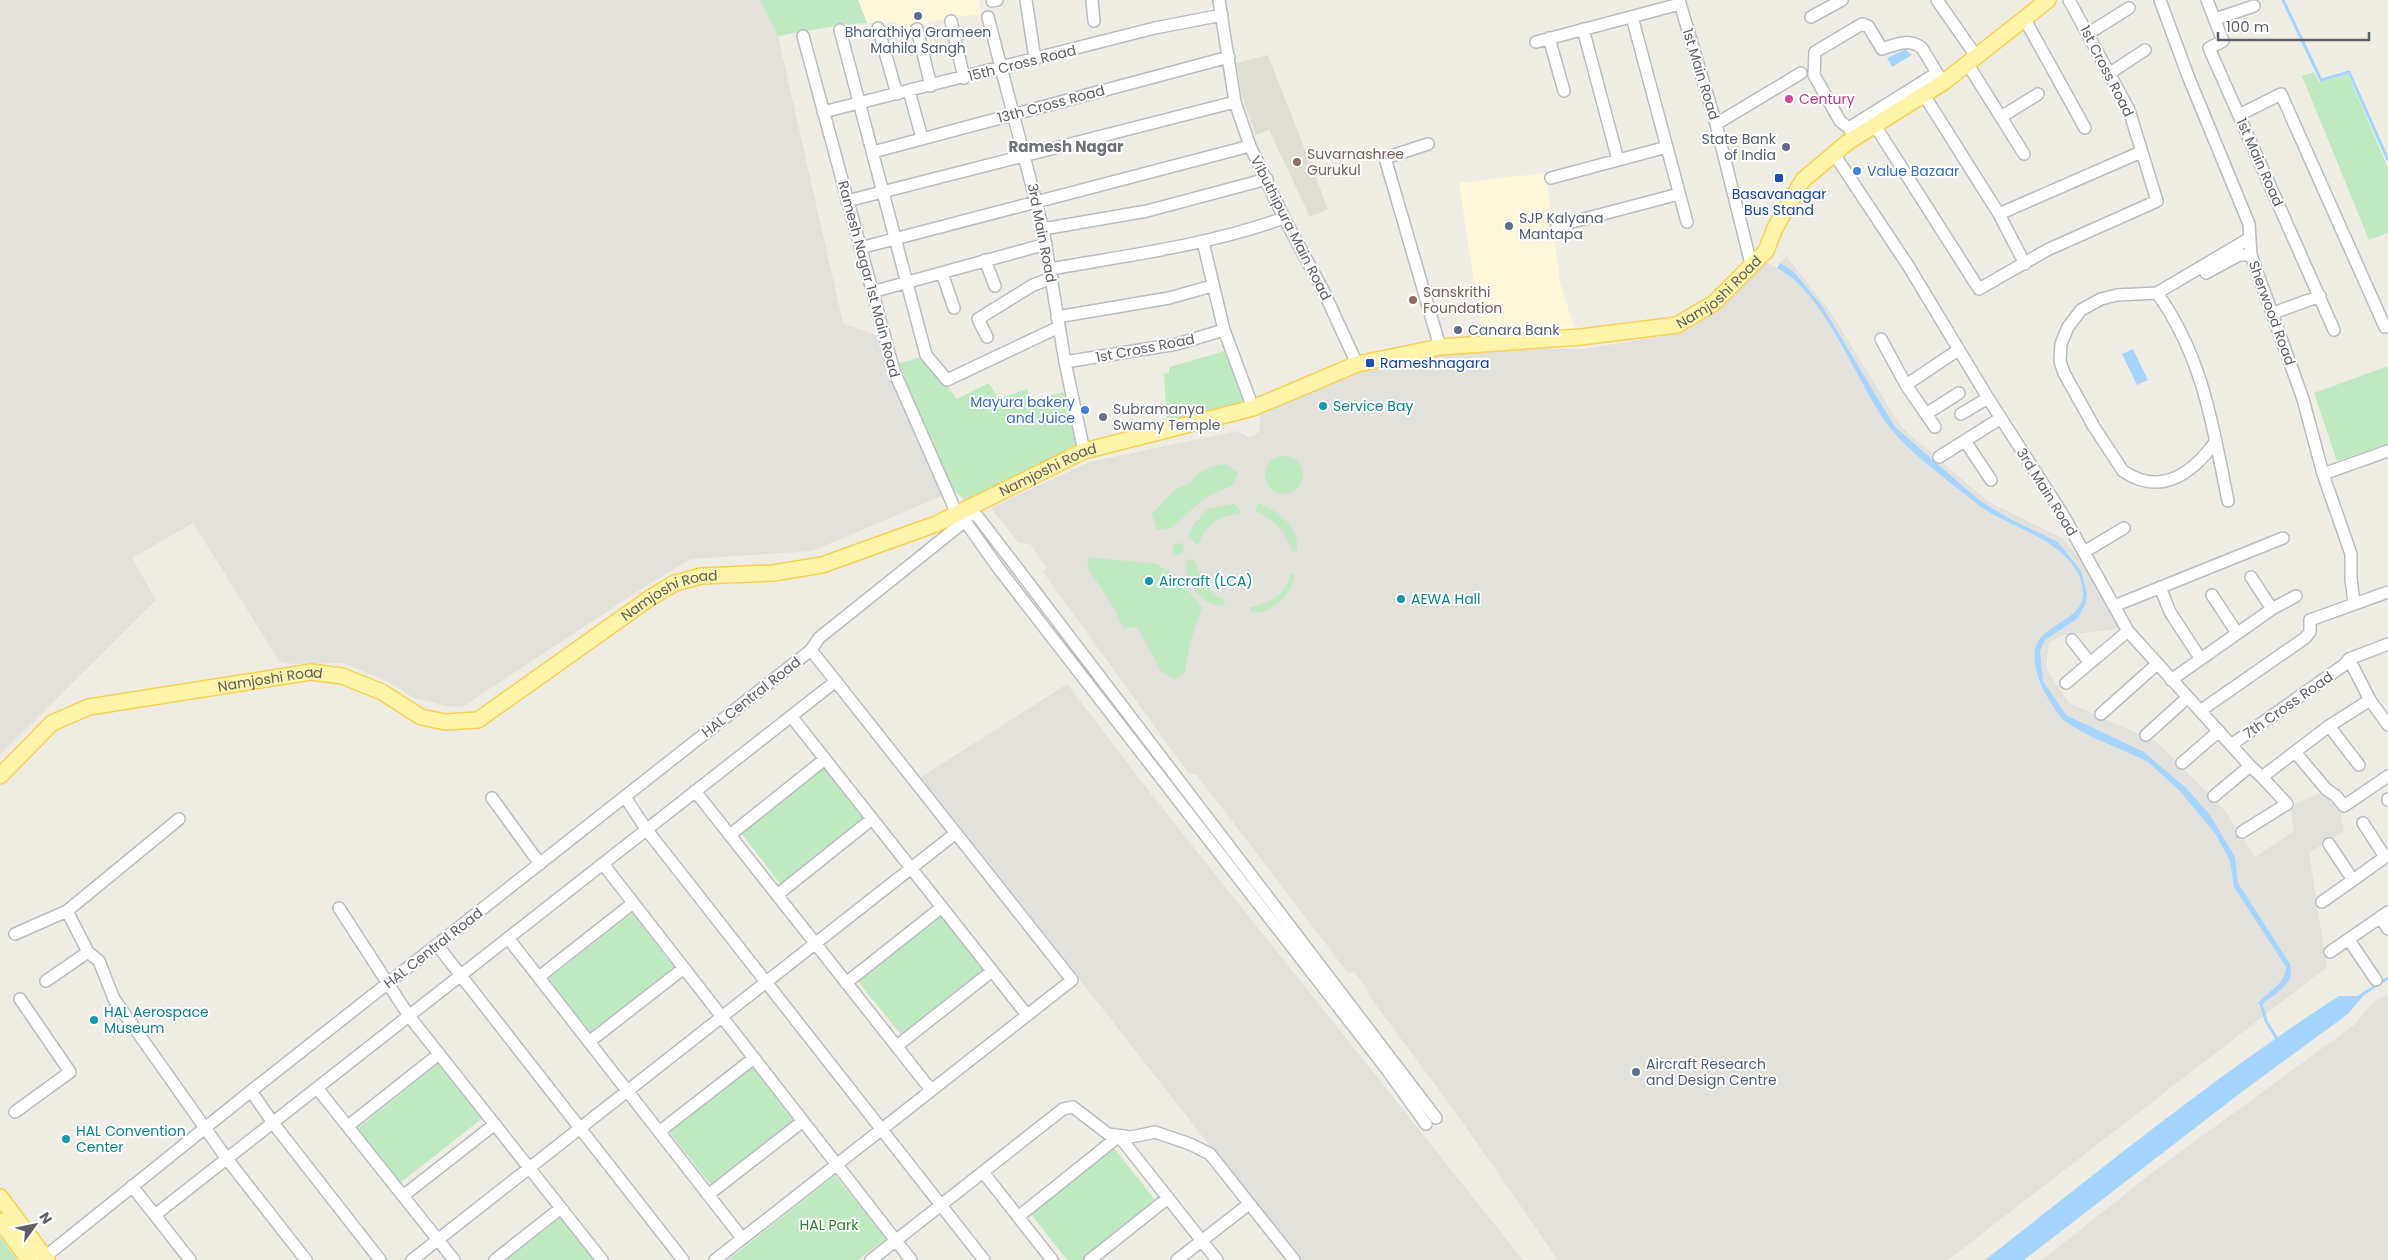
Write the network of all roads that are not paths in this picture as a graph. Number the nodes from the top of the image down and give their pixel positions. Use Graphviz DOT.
graph roads {
  1 [pos="1026,0"];
  2 [pos="1092,0"];
  3 [pos="1219,0"];
  4 [pos="1842,0"];
  5 [pos="1937,0"];
  6 [pos="2048,0"];
  7 [pos="2069,0"];
  8 [pos="2160,0"];
  9 [pos="2207,0"];
  10 [pos="1680,2"];
  11 [pos="2254,6"];
  12 [pos="2128,8"];
  13 [pos="1222,16"];
  14 [pos="1632,16"];
  15 [pos="988,17"];
  16 [pos="1811,18"];
  17 [pos="2024,18"];
  18 [pos="2215,19"];
  19 [pos="951,20"];
  20 [pos="1094,21"];
  21 [pos="878,28"];
  22 [pos="917,29"];
  23 [pos="840,30"];
  24 [pos="1583,30"];
  25 [pos="2089,32"];
  26 [pos="803,36"];
  27 [pos="1550,38"];
  28 [pos="1536,42"];
  29 [pos="2145,50"];
  30 [pos="1229,57"];
  31 [pos="1035,59"];
  32 [pos="1972,60"];
  33 [pos="1001,69"];
  34 [pos="1801,73"];
  35 [pos="2110,73"];
  36 [pos="964,78"];
  37 [pos="1940,78"];
  38 [pos="931,86"];
  39 [pos="909,91"];
  40 [pos="1564,91"];
  41 [pos="896,94"];
  42 [pos="2038,94"];
  43 [pos="1924,95"];
  44 [pos="1235,102"];
  45 [pos="859,103"];
  46 [pos="823,112"];
  47 [pos="1014,114"];
  48 [pos="2239,115"];
  49 [pos="2001,117"];
  50 [pos="1716,124"];
  51 [pos="1874,124"];
  52 [pos="2085,128"];
  53 [pos="1852,132"];
  54 [pos="922,138"];
  55 [pos="1428,144"];
  56 [pos="1250,146"];
  57 [pos="1667,147"];
  58 [pos="873,152"];
  59 [pos="2141,152"];
  60 [pos="1834,154"];
  61 [pos="2024,154"];
  62 [pos="1026,157"];
  63 [pos="1618,160"];
  64 [pos="1551,178"];
  65 [pos="1267,179"];
  66 [pos="883,191"];
  67 [pos="1679,194"];
  68 [pos="847,201"];
  69 [pos="1037,201"];
  70 [pos="1999,214"];
  71 [pos="1284,218"];
  72 [pos="1687,222"];
  73 [pos="1557,226"];
  74 [pos="1043,229"];
  75 [pos="2250,238"];
  76 [pos="896,239"];
  77 [pos="1202,242"];
  78 [pos="1046,244"];
  79 [pos="860,248"];
  80 [pos="2252,256"];
  81 [pos="985,260"];
  82 [pos="1751,264"];
  83 [pos="2025,264"];
  84 [pos="942,273"];
  85 [pos="1052,273"];
  86 [pos="907,282"];
  87 [pos="995,286"];
  88 [pos="1212,286"];
  89 [pos="872,292"];
  90 [pos="2159,296"];
  91 [pos="2320,296"];
  92 [pos="954,308"];
  93 [pos="2273,312"];
  94 [pos="1058,322"];
  95 [pos="2388,326"];
  96 [pos="1224,330"];
  97 [pos="2334,330"];
  98 [pos="987,337"];
  99 [pos="1881,340"];
  100 [pos="1440,347"];
  101 [pos="1958,350"];
  102 [pos="1065,362"];
  103 [pos="1357,364"];
  104 [pos="1906,385"];
  105 [pos="1959,393"];
  106 [pos="1988,398"];
  107 [pos="1253,408"];
  108 [pos="1926,414"];
  109 [pos="1961,414"];
  110 [pos="2001,418"];
  111 [pos="1935,427"];
  112 [pos="1965,441"];
  113 [pos="2216,441"];
  114 [pos="1084,451"];
  115 [pos="2388,451"];
  116 [pos="1939,457"];
  117 [pos="2323,474"];
  118 [pos="1990,480"];
  119 [pos="2228,501"];
  120 [pos="962,515"];
  121 [pos="2124,528"];
  122 [pos="2283,538"];
  123 [pos="2084,552"];
  124 [pos="2251,576"];
  125 [pos="2160,587"];
  126 [pos="2388,592"];
  127 [pos="2212,595"];
  128 [pos="2296,596"];
  129 [pos="2354,603"];
  130 [pos="2114,606"];
  131 [pos="2272,609"];
  132 [pos="2128,632"];
  133 [pos="2237,633"];
  134 [pos="2072,640"];
  135 [pos="2388,644"];
  136 [pos="811,650"];
  137 [pos="2200,658"];
  138 [pos="2347,662"];
  139 [pos="2090,663"];
  140 [pos="2157,664"];
  141 [pos="2171,680"];
  142 [pos="836,681"];
  143 [pos="2066,684"];
  144 [pos="2188,698"];
  145 [pos="2370,700"];
  146 [pos="2200,711"];
  147 [pos="2100,714"];
  148 [pos="791,716"];
  149 [pos="2388,725"];
  150 [pos="2329,726"];
  151 [pos="2219,731"];
  152 [pos="2146,735"];
  153 [pos="2231,745"];
  154 [pos="2295,752"];
  155 [pos="825,759"];
  156 [pos="2182,763"];
  157 [pos="2359,765"];
  158 [pos="2250,766"];
  159 [pos="0,776"];
  160 [pos="2388,776"];
  161 [pos="2262,777"];
  162 [pos="695,791"];
  163 [pos="2214,796"];
  164 [pos="624,797"];
  165 [pos="492,798"];
  166 [pos="178,819"];
  167 [pos="872,819"];
  168 [pos="2363,823"];
  169 [pos="646,829"];
  170 [pos="2242,832"];
  171 [pos="956,833"];
  172 [pos="730,835"];
  173 [pos="2329,844"];
  174 [pos="2387,856"];
  175 [pos="540,864"];
  176 [pos="603,864"];
  177 [pos="911,868"];
  178 [pos="2353,880"];
  179 [pos="777,895"];
  180 [pos="2322,902"];
  181 [pos="633,903"];
  182 [pos="942,907"];
  183 [pos="339,908"];
  184 [pos="67,911"];
  185 [pos="2384,914"];
  186 [pos="2388,929"];
  187 [pos="15,934"];
  188 [pos="508,938"];
  189 [pos="2348,940"];
  190 [pos="815,943"];
  191 [pos="437,945"];
  192 [pos="88,952"];
  193 [pos="2330,952"];
  194 [pos="684,968"];
  195 [pos="992,971"];
  196 [pos="460,976"];
  197 [pos="538,978"];
  198 [pos="2376,980"];
  199 [pos="46,981"];
  200 [pos="766,982"];
  201 [pos="846,983"];
  202 [pos="387,984"];
  203 [pos="20,999"];
  204 [pos="1027,1015"];
  205 [pos="409,1016"];
  206 [pos="722,1016"];
  207 [pos="589,1042"];
  208 [pos="896,1046"];
  209 [pos="439,1054"];
  210 [pos="754,1058"];
  211 [pos="317,1088"];
  212 [pos="251,1090"];
  213 [pos="931,1090"];
  214 [pos="627,1091"];
  215 [pos="14,1112"];
  216 [pos="803,1121"];
  217 [pos="1431,1121"];
  218 [pos="273,1123"];
  219 [pos="495,1124"];
  220 [pos="348,1126"];
  221 [pos="205,1128"];
  222 [pos="579,1128"];
  223 [pos="881,1129"];
  224 [pos="659,1132"];
  225 [pos="1119,1136"];
  226 [pos="227,1159"];
  227 [pos="837,1164"];
  228 [pos="529,1168"];
  229 [pos="983,1172"];
  230 [pos="132,1186"];
  231 [pos="708,1195"];
  232 [pos="403,1196"];
  233 [pos="0,1197"];
  234 [pos="1168,1198"];
  235 [pos="1249,1204"];
  236 [pos="941,1205"];
  237 [pos="561,1208"];
  238 [pos="155,1215"];
  239 [pos="1018,1217"];
  240 [pos="0,1221"];
  241 [pos="742,1238"];
  242 [pos="438,1240"];
  243 [pos="896,1240"];
  244 [pos="1202,1241"];
  245 [pos="40,1259"];
  246 [pos="190,1260"];
  247 [pos="306,1260"];
  248 [pos="380,1260"];
  249 [pos="412,1260"];
  250 [pos="454,1260"];
  251 [pos="495,1260"];
  252 [pos="602,1260"];
  253 [pos="682,1260"];
  254 [pos="715,1260"];
  255 [pos="871,1260"];
  256 [pos="911,1260"];
  257 [pos="984,1260"];
  258 [pos="1052,1260"];
  259 [pos="1090,1260"];
  260 [pos="1178,1260"];
  261 [pos="1217,1260"];
  262 [pos="1294,1260"];
  1 -- 31 [label="street"];
  2 -- 20 [label="street"];
  3 -- 13 [label="street, Vibuthipura Main Road"];
  4 -- 16 [label="street"];
  5 -- 32 [label="street"];
  6 -- 17 [label="main road, Namjoshi Road"];
  7 -- 25 [label="street, 1st Cross Road"];
  8 -- 75 [label="street, Sherwood Road"];
  9 -- 18 [label="street, 1st Main Road"];
  10 -- 14 [label="street"];
  10 -- 50 [label="street, 1st Main Road"];
  11 -- 18 [label="street"];
  12 -- 25 [label="street"];
  13 -- 30 [label="street, Vibuthipura Main Road"];
  13 -- 31 [label="street, 15th Cross Road"];
  14 -- 24 [label="street"];
  14 -- 57 [label="street"];
  15 -- 33 [label="street, 3rd Main Road"];
  17 -- 32 [label="main road, Namjoshi Road"];
  17 -- 52 [label="street"];
  18 -- 48 [label="street, 1st Main Road"];
  19 -- 36 [label="street"];
  21 -- 41 [label="street"];
  22 -- 38 [label="street"];
  23 -- 45 [label="street"];
  24 -- 27 [label="street"];
  24 -- 63 [label="street"];
  25 -- 35 [label="street, 1st Cross Road"];
  26 -- 46 [label="street, Ramesh Nagar 1st Main Road"];
  27 -- 28 [label="street"];
  27 -- 40 [label="street"];
  29 -- 35 [label="street"];
  30 -- 44 [label="street, Vibuthipura Main Road"];
  30 -- 47 [label="street, 13th Cross Road"];
  31 -- 33 [label="street, 15th Cross Road"];
  32 -- 37 [label="main road, Namjoshi Road"];
  32 -- 49 [label="street"];
  33 -- 36 [label="street, 15th Cross Road"];
  33 -- 47 [label="street, 3rd Main Road"];
  34 -- 50 [label="street"];
  35 -- 59 [label="street, 1st Cross Road"];
  36 -- 38 [label="street, 15th Cross Road"];
  37 -- 43 [label="main road, Namjoshi Road"];
  37 -- 53 [label="street"];
  37 -- 53 [label="street"];
  38 -- 39 [label="street, 15th Cross Road"];
  39 -- 41 [label="street, 15th Cross Road"];
  39 -- 54 [label="street"];
  41 -- 45 [label="street, 15th Cross Road"];
  42 -- 49 [label="street"];
  43 -- 51 [label="main road, Namjoshi Road"];
  43 -- 70 [label="street"];
  44 -- 56 [label="street, Vibuthipura Main Road"];
  44 -- 62 [label="street"];
  45 -- 46 [label="street, 15th Cross Road"];
  45 -- 58 [label="street"];
  46 -- 68 [label="street, Ramesh Nagar 1st Main Road"];
  47 -- 54 [label="street, 13th Cross Road"];
  47 -- 62 [label="street, 3rd Main Road"];
  48 -- 91 [label="street, 1st Main Road"];
  48 -- 95 [label="street"];
  49 -- 61 [label="street"];
  50 -- 82 [label="street, 1st Main Road"];
  51 -- 53 [label="main road, Namjoshi Road"];
  51 -- 83 [label="street"];
  53 -- 60 [label="main road, Namjoshi Road"];
  54 -- 58 [label="street, 13th Cross Road"];
  55 -- 100 [label="street"];
  56 -- 65 [label="street, Vibuthipura Main Road"];
  56 -- 69 [label="street"];
  57 -- 63 [label="street"];
  57 -- 67 [label="street"];
  58 -- 66 [label="street"];
  59 -- 70 [label="street"];
  59 -- 83 [label="street, 1st Cross Road"];
  60 -- 82 [label="main road, Namjoshi Road"];
  60 -- 101 [label="street, 3rd Main Road"];
  62 -- 66 [label="street"];
  62 -- 69 [label="street, 3rd Main Road"];
  63 -- 64 [label="street"];
  65 -- 71 [label="street, Vibuthipura Main Road"];
  65 -- 74 [label="street"];
  66 -- 68 [label="street"];
  66 -- 76 [label="street"];
  67 -- 72 [label="street"];
  67 -- 73 [label="street"];
  68 -- 79 [label="street, Ramesh Nagar 1st Main Road"];
  69 -- 74 [label="street, 3rd Main Road"];
  69 -- 76 [label="street"];
  70 -- 83 [label="street"];
  71 -- 77 [label="street"];
  71 -- 103 [label="street, Vibuthipura Main Road"];
  74 -- 78 [label="street, 3rd Main Road"];
  75 -- 80 [label="street, Sherwood Road"];
  75 -- 90 [label="street"];
  76 -- 79 [label="street"];
  76 -- 86 [label="street"];
  77 -- 85 [label="street"];
  77 -- 88 [label="street"];
  78 -- 81 [label="street"];
  78 -- 85 [label="street, 3rd Main Road"];
  79 -- 89 [label="street, Ramesh Nagar 1st Main Road"];
  80 -- 90 [label="street"];
  80 -- 93 [label="street, Sherwood Road"];
  81 -- 84 [label="street"];
  81 -- 87 [label="street"];
  82 -- 100 [label="main road, Namjoshi Road"];
  84 -- 86 [label="street"];
  84 -- 92 [label="street"];
  85 -- 94 [label="street, 3rd Main Road"];
  85 -- 98 [label="street"];
  86 -- 89 [label="street"];
  86 -- 94 [label="street"];
  88 -- 94 [label="street"];
  88 -- 96 [label="street"];
  89 -- 120 [label="street, Ramesh Nagar 1st Main Road"];
  90 -- 113 [label="street"];
  90 -- 113 [label="street"];
  91 -- 93 [label="street"];
  91 -- 97 [label="street, 1st Main Road"];
  93 -- 117 [label="street, Sherwood Road"];
  94 -- 102 [label="street, 3rd Main Road"];
  96 -- 102 [label="street, 1st Cross Road"];
  96 -- 107 [label="street"];
  99 -- 104 [label="street"];
  100 -- 103 [label="main road, Namjoshi Road"];
  101 -- 104 [label="street"];
  101 -- 106 [label="street, 3rd Main Road"];
  102 -- 114 [label="street, 3rd Main Road"];
  103 -- 107 [label="main road, Namjoshi Road"];
  104 -- 108 [label="street"];
  105 -- 108 [label="street"];
  106 -- 109 [label="street"];
  106 -- 110 [label="street, 3rd Main Road"];
  107 -- 114 [label="main road, Namjoshi Road"];
  108 -- 111 [label="street"];
  110 -- 112 [label="street"];
  110 -- 123 [label="street, 3rd Main Road"];
  112 -- 116 [label="street"];
  112 -- 118 [label="street"];
  113 -- 119 [label="street"];
  114 -- 120 [label="main road, Namjoshi Road"];
  115 -- 117 [label="street"];
  117 -- 129 [label="street, Sherwood Road"];
  120 -- 136 [label="street, HAL Central Road"];
  120 -- 159 [label="main road, Namjoshi Road"];
  120 -- 217 [label="street"];
  121 -- 123 [label="street"];
  122 -- 125 [label="street"];
  123 -- 130 [label="street, 3rd Main Road"];
  124 -- 131 [label="street"];
  125 -- 130 [label="street"];
  125 -- 137 [label="street"];
  126 -- 129 [label="street"];
  127 -- 133 [label="street"];
  128 -- 131 [label="street"];
  129 -- 146 [label="street"];
  130 -- 132 [label="street, 3rd Main Road"];
  131 -- 133 [label="street"];
  132 -- 139 [label="street"];
  132 -- 140 [label="street, 3rd Main Road"];
  133 -- 137 [label="street"];
  134 -- 139 [label="street"];
  135 -- 138 [label="street, 7th Cross Road"];
  136 -- 142 [label="street"];
  136 -- 164 [label="street, HAL Central Road"];
  137 -- 141 [label="street"];
  138 -- 145 [label="street"];
  138 -- 153 [label="street, 7th Cross Road"];
  139 -- 143 [label="street"];
  140 -- 141 [label="street, 3rd Main Road"];
  140 -- 147 [label="street"];
  141 -- 144 [label="street, 3rd Main Road"];
  142 -- 148 [label="street"];
  142 -- 171 [label="street"];
  144 -- 146 [label="street, 3rd Main Road"];
  144 -- 152 [label="street"];
  145 -- 149 [label="street"];
  145 -- 150 [label="street"];
  146 -- 151 [label="street, 3rd Main Road"];
  148 -- 155 [label="street"];
  148 -- 162 [label="street"];
  150 -- 154 [label="street"];
  150 -- 157 [label="street"];
  151 -- 153 [label="street, 3rd Main Road"];
  151 -- 156 [label="street"];
  153 -- 158 [label="street, 3rd Main Road"];
  154 -- 160 [label="street"];
  154 -- 161 [label="street"];
  155 -- 167 [label="street"];
  155 -- 172 [label="street"];
  158 -- 161 [label="street, 3rd Main Road"];
  158 -- 163 [label="street"];
  161 -- 170 [label="street, 3rd Main Road"];
  162 -- 169 [label="street"];
  162 -- 172 [label="street"];
  164 -- 169 [label="street"];
  164 -- 175 [label="street, HAL Central Road"];
  165 -- 175 [label="street"];
  166 -- 184 [label="street"];
  167 -- 177 [label="street"];
  167 -- 179 [label="street"];
  168 -- 174 [label="street"];
  169 -- 176 [label="street"];
  169 -- 200 [label="street"];
  171 -- 177 [label="street"];
  171 -- 204 [label="street"];
  172 -- 179 [label="street"];
  173 -- 178 [label="street"];
  174 -- 178 [label="street"];
  175 -- 191 [label="street, HAL Central Road"];
  176 -- 181 [label="street"];
  176 -- 188 [label="street"];
  177 -- 182 [label="street"];
  177 -- 190 [label="street"];
  178 -- 180 [label="street"];
  179 -- 190 [label="street"];
  181 -- 194 [label="street"];
  181 -- 197 [label="street"];
  182 -- 195 [label="street"];
  182 -- 201 [label="street"];
  183 -- 202 [label="street"];
  184 -- 187 [label="street"];
  184 -- 192 [label="street"];
  185 -- 186 [label="street"];
  185 -- 189 [label="street"];
  188 -- 196 [label="street"];
  188 -- 197 [label="street"];
  189 -- 193 [label="street"];
  189 -- 198 [label="street"];
  190 -- 200 [label="street"];
  190 -- 201 [label="street"];
  191 -- 196 [label="street"];
  191 -- 202 [label="street, HAL Central Road"];
  192 -- 199 [label="street"];
  192 -- 221 [label="street"];
  194 -- 206 [label="street"];
  194 -- 207 [label="street"];
  195 -- 204 [label="street"];
  195 -- 208 [label="street"];
  196 -- 205 [label="street"];
  196 -- 222 [label="street"];
  197 -- 207 [label="street"];
  200 -- 206 [label="street"];
  200 -- 223 [label="street"];
  201 -- 208 [label="street"];
  202 -- 205 [label="street"];
  202 -- 212 [label="street, HAL Central Road"];
  203 -- 215 [label="street"];
  204 -- 213 [label="street"];
  205 -- 209 [label="street"];
  205 -- 211 [label="street"];
  206 -- 210 [label="street"];
  206 -- 214 [label="street"];
  207 -- 214 [label="street"];
  208 -- 213 [label="street"];
  209 -- 219 [label="street"];
  209 -- 220 [label="street"];
  210 -- 216 [label="street"];
  210 -- 224 [label="street"];
  211 -- 218 [label="street"];
  211 -- 220 [label="street"];
  212 -- 218 [label="street"];
  212 -- 221 [label="street, HAL Central Road"];
  213 -- 223 [label="street"];
  214 -- 222 [label="street"];
  214 -- 224 [label="street"];
  216 -- 227 [label="street"];
  216 -- 231 [label="street"];
  218 -- 226 [label="street"];
  218 -- 248 [label="street"];
  219 -- 228 [label="street"];
  219 -- 232 [label="street"];
  220 -- 232 [label="street"];
  221 -- 226 [label="street"];
  221 -- 230 [label="street, HAL Central Road"];
  222 -- 228 [label="street"];
  222 -- 253 [label="street"];
  223 -- 227 [label="street"];
  223 -- 236 [label="street"];
  224 -- 231 [label="street"];
  225 -- 229 [label="street"];
  225 -- 234 [label="street"];
  225 -- 235 [label="street"];
  225 -- 239 [label="street"];
  226 -- 238 [label="street"];
  226 -- 247 [label="street"];
  227 -- 241 [label="street"];
  227 -- 243 [label="street"];
  228 -- 237 [label="street"];
  228 -- 242 [label="street"];
  229 -- 236 [label="street"];
  229 -- 239 [label="street"];
  230 -- 238 [label="street"];
  230 -- 245 [label="street, HAL Central Road"];
  231 -- 241 [label="street"];
  232 -- 242 [label="street"];
  233 -- 245 [label="main road"];
  234 -- 244 [label="street"];
  234 -- 259 [label="street"];
  235 -- 244 [label="street"];
  235 -- 262 [label="street"];
  236 -- 243 [label="street"];
  236 -- 257 [label="street"];
  237 -- 251 [label="street"];
  237 -- 252 [label="street"];
  238 -- 246 [label="street"];
  239 -- 258 [label="street"];
  240 -- 245 [label="main road"];
  241 -- 254 [label="street"];
  242 -- 249 [label="street"];
  242 -- 250 [label="street"];
  243 -- 255 [label="street"];
  243 -- 256 [label="street"];
  244 -- 260 [label="street"];
  244 -- 261 [label="street"];
}
